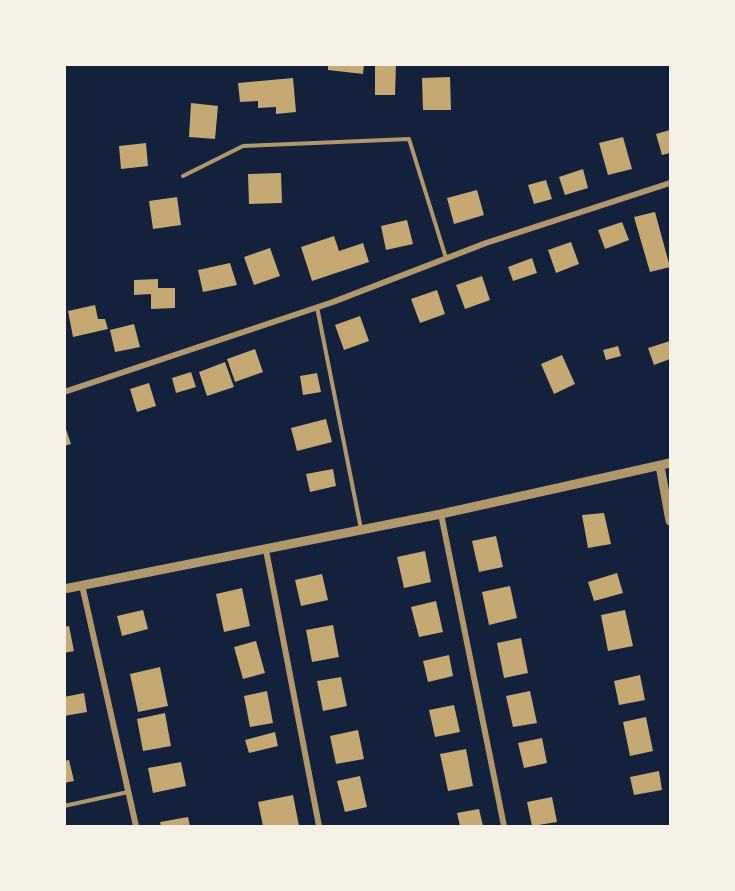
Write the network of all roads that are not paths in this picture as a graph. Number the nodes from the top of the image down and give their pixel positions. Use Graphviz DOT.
graph roads {
  1 [pos="183,176"];
  2 [pos="670,183"];
  3 [pos="446,258"];
  4 [pos="317,307"];
  5 [pos="64,392"];
  6 [pos="670,464"];
  7 [pos="660,466"];
  8 [pos="441,514"];
  9 [pos="670,520"];
  10 [pos="361,530"];
  11 [pos="266,550"];
  12 [pos="82,585"];
  13 [pos="64,589"];
  14 [pos="128,792"];
  15 [pos="64,806"];
  16 [pos="136,826"];
  17 [pos="319,826"];
  18 [pos="504,826"];
  1 -- 3 [label="lane"];
  2 -- 3 [label="street"];
  3 -- 4 [label="street"];
  4 -- 5 [label="street"];
  4 -- 10 [label="lane"];
  6 -- 7 [label="street"];
  7 -- 8 [label="street"];
  7 -- 9 [label="street"];
  8 -- 10 [label="street"];
  8 -- 18 [label="street"];
  10 -- 11 [label="street"];
  11 -- 12 [label="street"];
  11 -- 17 [label="street"];
  12 -- 13 [label="street"];
  12 -- 14 [label="street"];
  14 -- 15 [label="lane"];
  14 -- 16 [label="street"];
}
